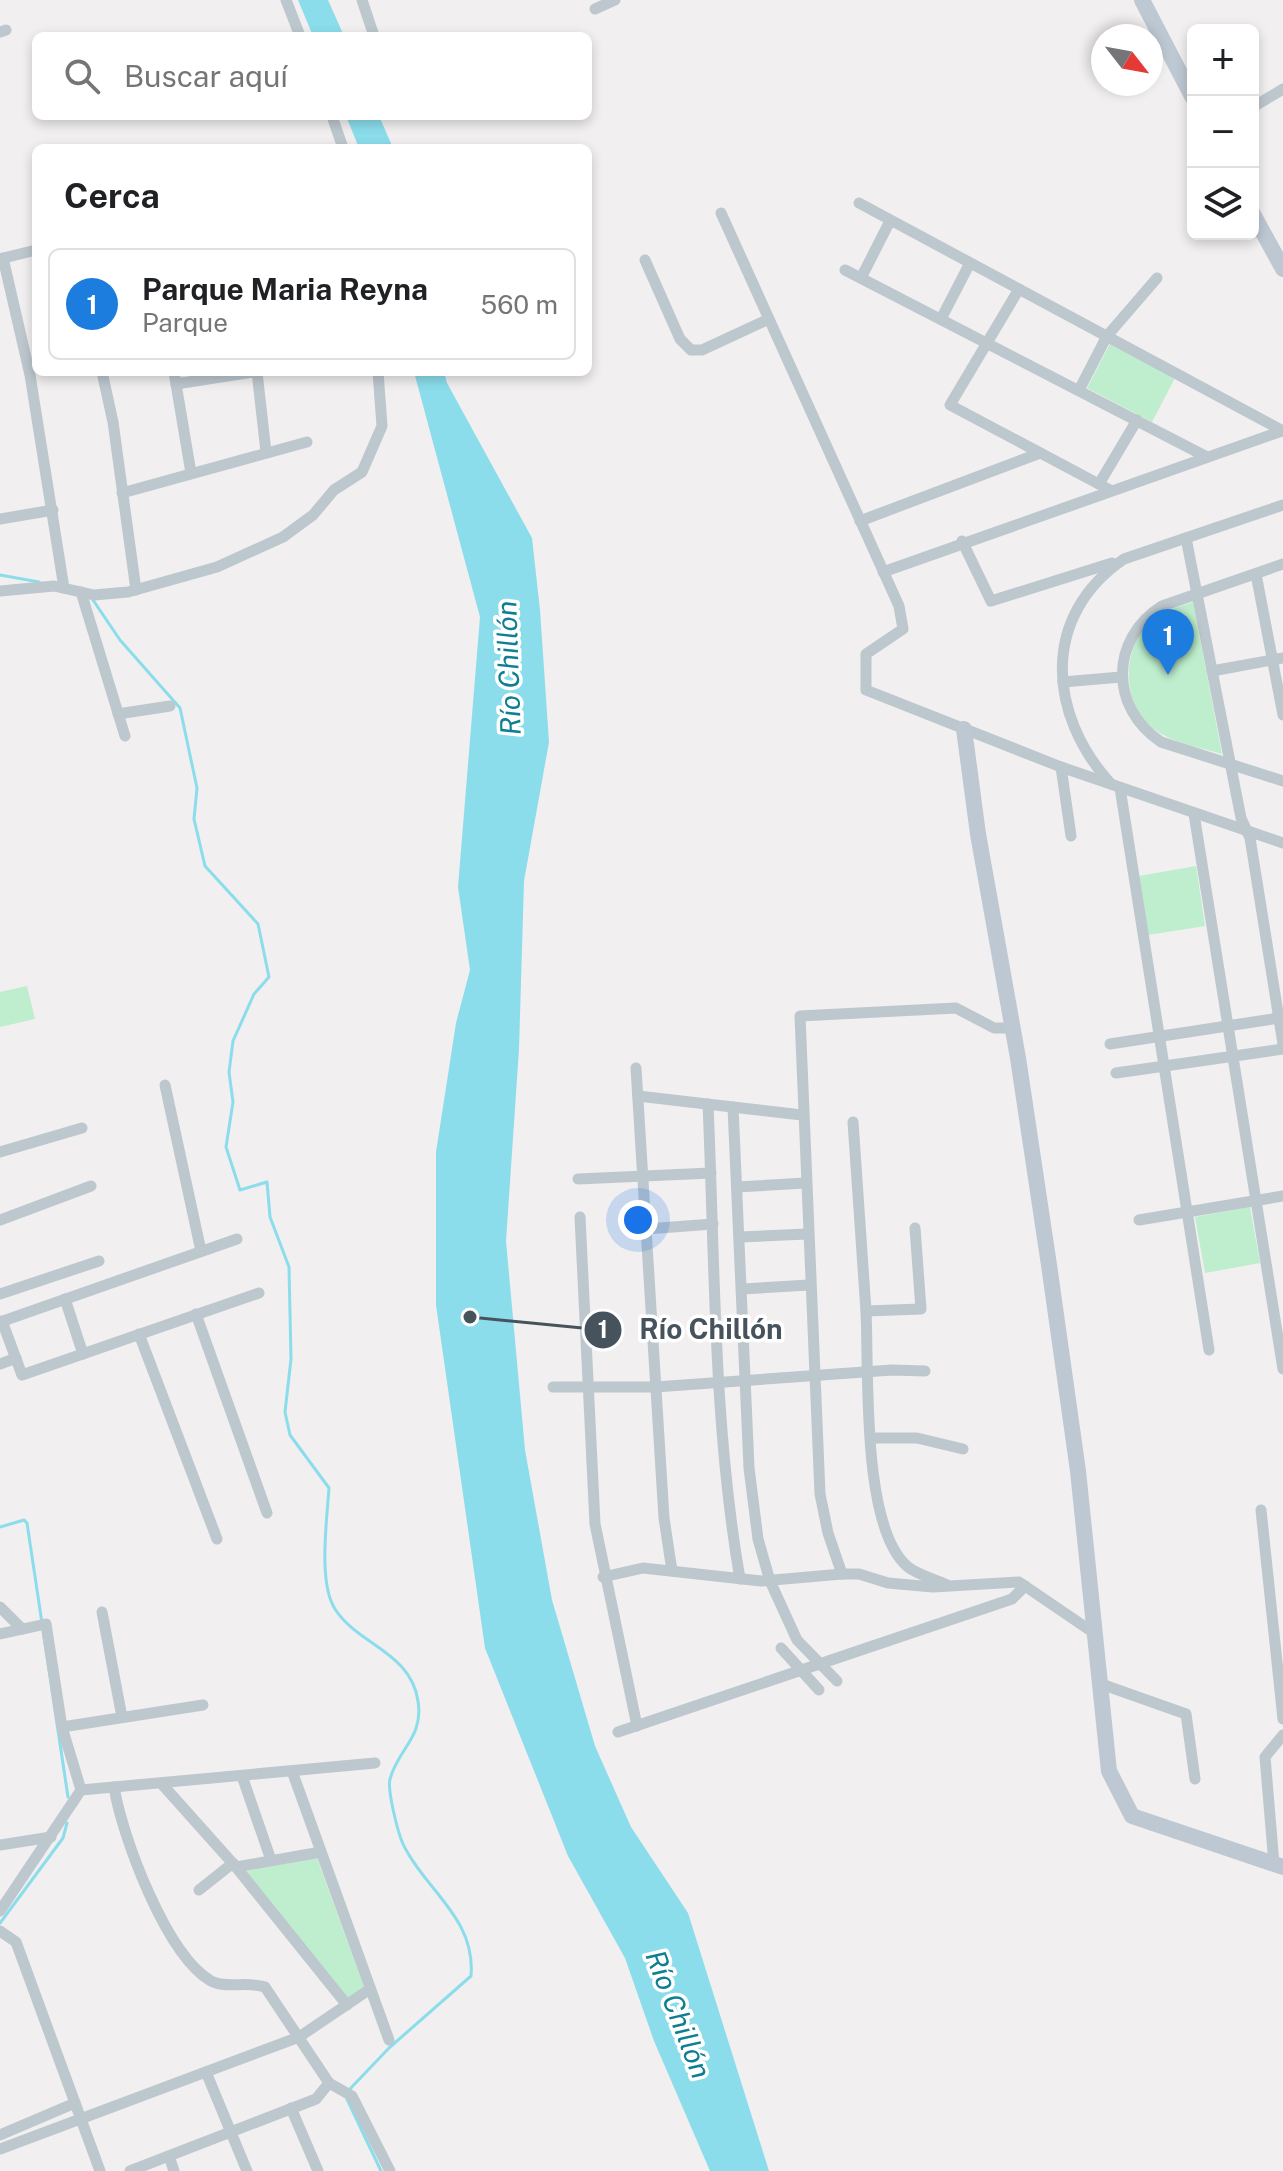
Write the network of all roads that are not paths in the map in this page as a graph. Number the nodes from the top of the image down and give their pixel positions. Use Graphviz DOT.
graph roads {
  1 [pos="286,0"];
  2 [pos="362,0"];
  3 [pos="615,0"];
  4 [pos="1142,0"];
  5 [pos="595,9"];
  6 [pos="298,32"];
  7 [pos="373,32"];
  8 [pos="1283,89"];
  9 [pos="1192,96"];
  10 [pos="1259,103"];
  11 [pos="333,120"];
  12 [pos="342,144"];
  13 [pos="859,203"];
  14 [pos="721,213"];
  15 [pos="890,221"];
  16 [pos="1259,225"];
  17 [pos="32,251"];
  18 [pos="2,259"];
  19 [pos="645,260"];
  20 [pos="970,263"];
  21 [pos="1283,269"];
  22 [pos="845,270"];
  23 [pos="861,278"];
  24 [pos="1157,278"];
  25 [pos="1019,289"];
  26 [pos="13,300"];
  27 [pos="0,306"];
  28 [pos="769,319"];
  29 [pos="941,319"];
  30 [pos="1107,336"];
  31 [pos="987,343"];
  32 [pos="103,376"];
  33 [pos="202,376"];
  34 [pos="256,376"];
  35 [pos="378,376"];
  36 [pos="175,378"];
  37 [pos="1079,390"];
  38 [pos="1137,420"];
  39 [pos="1282,431"];
  40 [pos="307,442"];
  41 [pos="266,452"];
  42 [pos="1040,453"];
  43 [pos="1207,457"];
  44 [pos="191,473"];
  45 [pos="1105,487"];
  46 [pos="122,493"];
  47 [pos="1283,505"];
  48 [pos="53,510"];
  49 [pos="0,519"];
  50 [pos="860,521"];
  51 [pos="1186,538"];
  52 [pos="962,541"];
  53 [pos="1124,559"];
  54 [pos="1283,564"];
  55 [pos="883,572"];
  56 [pos="1256,574"];
  57 [pos="64,588"];
  58 [pos="136,590"];
  59 [pos="0,591"];
  60 [pos="81,592"];
  61 [pos="1197,594"];
  62 [pos="1278,659"];
  63 [pos="1212,671"];
  64 [pos="1121,677"];
  65 [pos="1063,682"];
  66 [pos="170,706"];
  67 [pos="118,714"];
  68 [pos="1283,715"];
  69 [pos="964,729"];
  70 [pos="125,736"];
  71 [pos="1230,765"];
  72 [pos="1061,767"];
  73 [pos="1283,781"];
  74 [pos="1116,786"];
  75 [pos="1194,814"];
  76 [pos="1247,833"];
  77 [pos="1071,836"];
  78 [pos="1283,843"];
  79 [pos="1279,1018"];
  80 [pos="1228,1026"];
  81 [pos="1012,1028"];
  82 [pos="1159,1036"];
  83 [pos="1110,1044"];
  84 [pos="1283,1046"];
  85 [pos="1232,1056"];
  86 [pos="1164,1066"];
  87 [pos="636,1068"];
  88 [pos="1116,1073"];
  89 [pos="165,1085"];
  90 [pos="638,1096"];
  91 [pos="708,1104"];
  92 [pos="733,1107"];
  93 [pos="802,1115"];
  94 [pos="853,1122"];
  95 [pos="82,1128"];
  96 [pos="0,1152"];
  97 [pos="711,1173"];
  98 [pos="643,1177"];
  99 [pos="578,1179"];
  100 [pos="805,1183"];
  101 [pos="91,1186"];
  102 [pos="737,1187"];
  103 [pos="1283,1196"];
  104 [pos="1256,1200"];
  105 [pos="1187,1212"];
  106 [pos="580,1217"];
  107 [pos="0,1220"];
  108 [pos="1139,1220"];
  109 [pos="713,1224"];
  110 [pos="915,1228"];
  111 [pos="646,1229"];
  112 [pos="807,1234"];
  113 [pos="740,1237"];
  114 [pos="237,1239"];
  115 [pos="201,1251"];
  116 [pos="99,1261"];
  117 [pos="809,1285"];
  118 [pos="743,1289"];
  119 [pos="259,1293"];
  120 [pos="0,1294"];
  121 [pos="65,1299"];
  122 [pos="866,1311"];
  123 [pos="196,1314"];
  124 [pos="1,1321"];
  125 [pos="139,1334"];
  126 [pos="1209,1350"];
  127 [pos="83,1354"];
  128 [pos="16,1358"];
  129 [pos="0,1364"];
  130 [pos="1283,1369"];
  131 [pos="925,1371"];
  132 [pos="869,1372"];
  133 [pos="814,1376"];
  134 [pos="748,1380"];
  135 [pos="720,1382"];
  136 [pos="553,1387"];
  137 [pos="655,1387"];
  138 [pos="588,1388"];
  139 [pos="871,1438"];
  140 [pos="963,1449"];
  141 [pos="1261,1510"];
  142 [pos="267,1513"];
  143 [pos="217,1539"];
  144 [pos="672,1571"];
  145 [pos="842,1574"];
  146 [pos="603,1577"];
  147 [pos="740,1579"];
  148 [pos="770,1581"];
  149 [pos="949,1586"];
  150 [pos="1025,1586"];
  151 [pos="0,1607"];
  152 [pos="102,1612"];
  153 [pos="22,1629"];
  154 [pos="1094,1633"];
  155 [pos="0,1634"];
  156 [pos="781,1648"];
  157 [pos="821,1664"];
  158 [pos="801,1670"];
  159 [pos="837,1681"];
  160 [pos="1101,1684"];
  161 [pos="819,1690"];
  162 [pos="203,1705"];
  163 [pos="122,1717"];
  164 [pos="1283,1719"];
  165 [pos="637,1726"];
  166 [pos="62,1727"];
  167 [pos="618,1732"];
  168 [pos="1283,1735"];
  169 [pos="375,1763"];
  170 [pos="292,1771"];
  171 [pos="242,1776"];
  172 [pos="1195,1779"];
  173 [pos="161,1783"];
  174 [pos="114,1787"];
  175 [pos="81,1790"];
  176 [pos="51,1837"];
  177 [pos="0,1845"];
  178 [pos="321,1852"];
  179 [pos="271,1860"];
  180 [pos="234,1865"];
  181 [pos="1279,1866"];
  182 [pos="199,1890"];
  183 [pos="0,1911"];
  184 [pos="0,1931"];
  185 [pos="370,1989"];
  186 [pos="347,2005"];
  187 [pos="299,2037"];
  188 [pos="389,2040"];
  189 [pos="206,2072"];
  190 [pos="329,2083"];
  191 [pos="75,2103"];
  192 [pos="291,2108"];
  193 [pos="81,2119"];
  194 [pos="231,2132"];
  195 [pos="0,2135"];
  196 [pos="0,2149"];
  197 [pos="169,2156"];
  198 [pos="100,2171"];
  199 [pos="130,2171"];
  200 [pos="174,2171"];
  201 [pos="247,2171"];
  202 [pos="318,2171"];
  203 [pos="390,2171"];
  1 -- 6 [label="street"];
  2 -- 7 [label="street"];
  3 -- 5 [label="street"];
  4 -- 9 [label="street"];
  8 -- 10 [label="street"];
  11 -- 12 [label="street"];
  13 -- 15 [label="street"];
  14 -- 28 [label="street"];
  15 -- 20 [label="street"];
  15 -- 23 [label="street"];
  16 -- 21 [label="street"];
  17 -- 18 [label="street"];
  18 -- 26 [label="street"];
  19 -- 28 [label="street"];
  20 -- 25 [label="street"];
  20 -- 29 [label="street"];
  22 -- 23 [label="street"];
  23 -- 29 [label="street"];
  24 -- 30 [label="street"];
  25 -- 30 [label="street"];
  25 -- 31 [label="street"];
  26 -- 27 [label="street"];
  26 -- 48 [label="street"];
  28 -- 50 [label="street"];
  29 -- 31 [label="street"];
  30 -- 37 [label="street"];
  30 -- 39 [label="street"];
  31 -- 37 [label="street"];
  31 -- 42 [label="street"];
  32 -- 46 [label="street"];
  33 -- 36 [label="street"];
  34 -- 41 [label="street"];
  35 -- 58 [label="street"];
  36 -- 44 [label="street"];
  37 -- 38 [label="street"];
  38 -- 43 [label="street"];
  38 -- 45 [label="street"];
  39 -- 43 [label="street"];
  40 -- 41 [label="street"];
  41 -- 44 [label="street"];
  42 -- 45 [label="street"];
  42 -- 50 [label="street"];
  43 -- 45 [label="street"];
  44 -- 46 [label="street"];
  45 -- 52 [label="street"];
  46 -- 58 [label="street"];
  47 -- 51 [label="street"];
  48 -- 49 [label="street"];
  48 -- 57 [label="street"];
  50 -- 55 [label="street"];
  51 -- 53 [label="street"];
  51 -- 61 [label="street"];
  52 -- 53 [label="street"];
  52 -- 55 [label="street"];
  53 -- 65 [label="street"];
  54 -- 56 [label="street"];
  55 -- 69 [label="street"];
  56 -- 61 [label="street"];
  56 -- 62 [label="street"];
  57 -- 59 [label="street"];
  57 -- 60 [label="street"];
  58 -- 60 [label="street"];
  60 -- 67 [label="street"];
  61 -- 63 [label="street"];
  61 -- 64 [label="street"];
  62 -- 63 [label="street"];
  62 -- 68 [label="street"];
  63 -- 71 [label="street"];
  64 -- 65 [label="street"];
  64 -- 71 [label="street"];
  65 -- 74 [label="street"];
  66 -- 67 [label="street"];
  67 -- 70 [label="street"];
  69 -- 72 [label="street"];
  69 -- 81 [label="street"];
  71 -- 73 [label="street"];
  71 -- 76 [label="street"];
  72 -- 74 [label="street"];
  72 -- 77 [label="street"];
  74 -- 75 [label="street"];
  74 -- 82 [label="street"];
  75 -- 76 [label="street"];
  75 -- 80 [label="street"];
  76 -- 78 [label="street"];
  76 -- 79 [label="street"];
  79 -- 80 [label="street"];
  79 -- 84 [label="street"];
  80 -- 82 [label="street"];
  80 -- 85 [label="street"];
  81 -- 93 [label="street"];
  81 -- 154 [label="street"];
  82 -- 83 [label="street"];
  82 -- 86 [label="street"];
  84 -- 85 [label="street"];
  85 -- 86 [label="street"];
  85 -- 104 [label="street"];
  86 -- 88 [label="street"];
  86 -- 105 [label="street"];
  87 -- 90 [label="street"];
  89 -- 115 [label="street"];
  90 -- 91 [label="street"];
  90 -- 98 [label="street"];
  91 -- 92 [label="street"];
  91 -- 97 [label="street"];
  92 -- 93 [label="street"];
  92 -- 102 [label="street"];
  93 -- 100 [label="street"];
  94 -- 122 [label="street"];
  95 -- 96 [label="street"];
  97 -- 98 [label="street"];
  97 -- 109 [label="street"];
  98 -- 99 [label="street"];
  98 -- 111 [label="street"];
  100 -- 102 [label="street"];
  100 -- 112 [label="street"];
  101 -- 107 [label="street"];
  102 -- 113 [label="street"];
  103 -- 104 [label="street"];
  104 -- 105 [label="street"];
  104 -- 130 [label="street"];
  105 -- 108 [label="street"];
  105 -- 126 [label="street"];
  106 -- 138 [label="street"];
  109 -- 111 [label="street"];
  109 -- 135 [label="street"];
  110 -- 122 [label="street"];
  111 -- 137 [label="street"];
  112 -- 113 [label="street"];
  112 -- 117 [label="street"];
  113 -- 118 [label="street"];
  114 -- 115 [label="street"];
  115 -- 121 [label="street"];
  116 -- 120 [label="street"];
  117 -- 118 [label="street"];
  117 -- 133 [label="street"];
  118 -- 134 [label="street"];
  119 -- 123 [label="street"];
  121 -- 124 [label="street"];
  121 -- 127 [label="street"];
  122 -- 132 [label="street"];
  123 -- 125 [label="street"];
  123 -- 142 [label="street"];
  124 -- 128 [label="street"];
  125 -- 127 [label="street"];
  125 -- 143 [label="street"];
  127 -- 128 [label="street"];
  128 -- 129 [label="street"];
  131 -- 132 [label="street"];
  132 -- 133 [label="street"];
  132 -- 139 [label="street"];
  133 -- 134 [label="street"];
  133 -- 145 [label="street"];
  134 -- 135 [label="street"];
  134 -- 148 [label="street"];
  135 -- 137 [label="street"];
  135 -- 147 [label="street"];
  136 -- 138 [label="street"];
  137 -- 138 [label="street"];
  137 -- 144 [label="street"];
  138 -- 146 [label="street"];
  139 -- 140 [label="street"];
  139 -- 149 [label="street"];
  141 -- 164 [label="street"];
  144 -- 146 [label="street"];
  144 -- 147 [label="street"];
  145 -- 148 [label="street"];
  145 -- 149 [label="street"];
  146 -- 165 [label="street"];
  147 -- 148 [label="street"];
  148 -- 157 [label="street"];
  149 -- 150 [label="street"];
  150 -- 154 [label="street"];
  150 -- 157 [label="street"];
  151 -- 153 [label="street"];
  152 -- 163 [label="street"];
  153 -- 155 [label="street"];
  153 -- 166 [label="street"];
  154 -- 160 [label="street"];
  156 -- 158 [label="street"];
  157 -- 158 [label="street"];
  157 -- 159 [label="street"];
  158 -- 161 [label="street"];
  158 -- 165 [label="street"];
  160 -- 172 [label="street"];
  160 -- 181 [label="street"];
  162 -- 163 [label="street"];
  163 -- 166 [label="street"];
  165 -- 167 [label="street"];
  166 -- 175 [label="street"];
  168 -- 181 [label="street"];
  169 -- 170 [label="street"];
  170 -- 171 [label="street"];
  170 -- 178 [label="street"];
  171 -- 173 [label="street"];
  171 -- 179 [label="street"];
  173 -- 174 [label="street"];
  173 -- 180 [label="street"];
  174 -- 175 [label="street"];
  174 -- 187 [label="street"];
  175 -- 176 [label="street"];
  176 -- 177 [label="street"];
  176 -- 183 [label="street"];
  178 -- 179 [label="street"];
  178 -- 185 [label="street"];
  179 -- 180 [label="street"];
  180 -- 182 [label="street"];
  180 -- 186 [label="street"];
  184 -- 191 [label="street"];
  185 -- 186 [label="street"];
  185 -- 188 [label="street"];
  186 -- 187 [label="street"];
  187 -- 189 [label="street"];
  187 -- 190 [label="street"];
  189 -- 193 [label="street"];
  189 -- 194 [label="street"];
  190 -- 192 [label="street"];
  190 -- 203 [label="street"];
  191 -- 193 [label="street"];
  191 -- 195 [label="street"];
  192 -- 194 [label="street"];
  192 -- 202 [label="street"];
  193 -- 196 [label="street"];
  193 -- 198 [label="street"];
  194 -- 197 [label="street"];
  194 -- 201 [label="street"];
  197 -- 199 [label="street"];
  197 -- 200 [label="street"];
}
